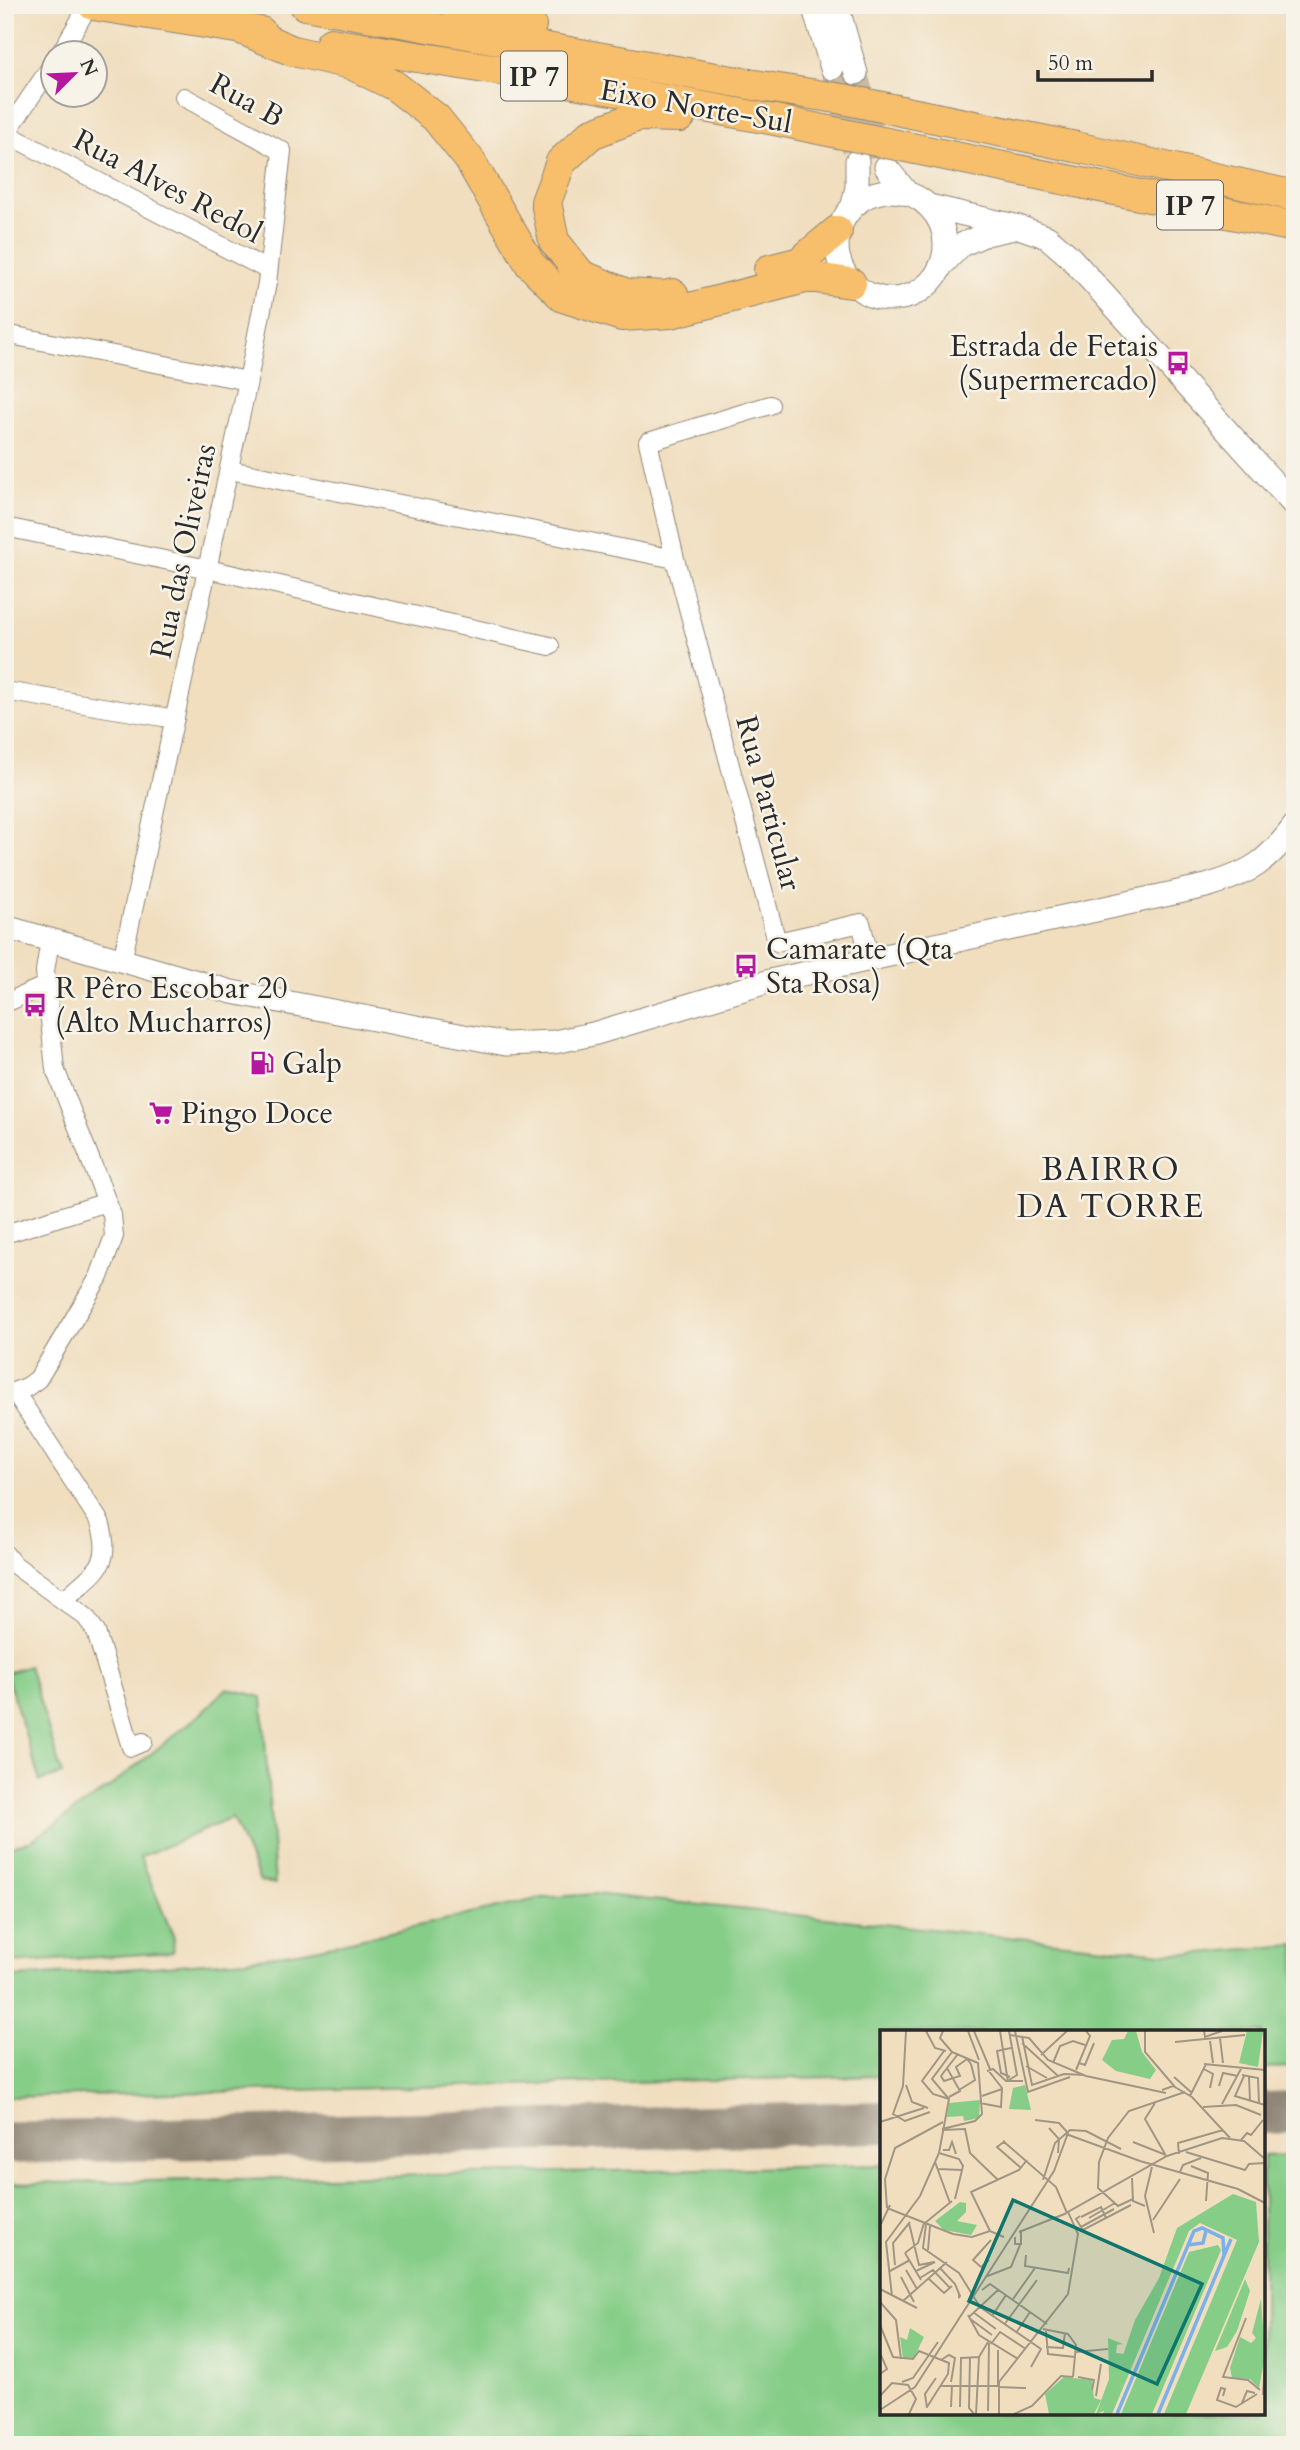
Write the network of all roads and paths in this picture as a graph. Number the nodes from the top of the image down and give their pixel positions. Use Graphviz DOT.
graph roads {
  1 [pos="91,5"];
  2 [pos="305,5"];
  3 [pos="456,5"];
  4 [pos="813,5"];
  5 [pos="838,5"];
  6 [pos="241,29"];
  7 [pos="70,38"];
  8 [pos="832,68"];
  9 [pos="764,79"];
  10 [pos="38,86"];
  11 [pos="850,86"];
  12 [pos="184,97"];
  13 [pos="775,120"];
  14 [pos="6,134"];
  15 [pos="282,151"];
  16 [pos="857,161"];
  17 [pos="886,167"];
  18 [pos="1229,181"];
  19 [pos="1295,187"];
  20 [pos="907,193"];
  21 [pos="1295,196"];
  22 [pos="853,205"];
  23 [pos="929,206"];
  24 [pos="1019,227"];
  25 [pos="1295,227"];
  26 [pos="837,232"];
  27 [pos="942,266"];
  28 [pos="268,270"];
  29 [pos="850,283"];
  30 [pos="5,334"];
  31 [pos="248,381"];
  32 [pos="770,405"];
  33 [pos="230,470"];
  34 [pos="1295,506"];
  35 [pos="5,527"];
  36 [pos="675,559"];
  37 [pos="208,569"];
  38 [pos="550,646"];
  39 [pos="5,691"];
  40 [pos="175,719"];
  41 [pos="1295,825"];
  42 [pos="5,927"];
  43 [pos="50,940"];
  44 [pos="870,959"];
  45 [pos="122,961"];
  46 [pos="47,985"];
  47 [pos="5,1003"];
  48 [pos="107,1202"];
  49 [pos="5,1234"];
  50 [pos="10,1394"];
  51 [pos="5,1555"];
  52 [pos="64,1600"];
  53 [pos="143,1742"];
  1 -- 6 [label="highway, Eixo Norte-Sul / IP 7"];
  1 -- 7 [label="street"];
  2 -- 9 [label="highway, Eixo Norte-Sul / IP 7"];
  3 -- 9 [label="highway"];
  4 -- 8 [label="street"];
  5 -- 11 [label="street"];
  6 -- 13 [label="highway, Eixo Norte-Sul / IP 7"];
  6 -- 29 [label="highway"];
  9 -- 11 [label="highway, Eixo Norte-Sul / IP 7, bridge"];
  10 -- 14 [label="street"];
  11 -- 18 [label="highway, Eixo Norte-Sul / IP 7, bridge"];
  12 -- 15 [label="street, Rua B"];
  13 -- 25 [label="highway, Eixo Norte-Sul / IP 7, bridge"];
  13 -- 26 [label="highway"];
  14 -- 28 [label="street, Rua Alves Redol"];
  15 -- 28 [label="street, Rua das Oliveiras"];
  16 -- 22 [label="street"];
  17 -- 20 [label="street"];
  18 -- 19 [label="highway"];
  18 -- 21 [label="highway"];
  20 -- 22 [label="street"];
  20 -- 23 [label="street"];
  22 -- 26 [label="street"];
  23 -- 24 [label="street"];
  23 -- 27 [label="street"];
  24 -- 27 [label="street"];
  24 -- 34 [label="street"];
  26 -- 29 [label="street"];
  27 -- 29 [label="street"];
  28 -- 31 [label="street, Rua das Oliveiras"];
  30 -- 31 [label="street"];
  31 -- 33 [label="street, Rua das Oliveiras"];
  32 -- 36 [label="street, Rua Particular"];
  33 -- 36 [label="street"];
  33 -- 37 [label="street, Rua das Oliveiras"];
  35 -- 37 [label="street"];
  36 -- 44 [label="street, Rua Particular"];
  37 -- 38 [label="street"];
  37 -- 40 [label="street, Rua das Oliveiras"];
  39 -- 40 [label="street"];
  40 -- 45 [label="street, Rua das Oliveiras"];
  41 -- 44 [label="street"];
  42 -- 43 [label="street"];
  43 -- 45 [label="street"];
  43 -- 46 [label="street"];
  44 -- 45 [label="street"];
  46 -- 47 [label="street"];
  46 -- 48 [label="street"];
  48 -- 49 [label="street"];
  48 -- 50 [label="street"];
  50 -- 52 [label="street"];
  51 -- 52 [label="street"];
  52 -- 53 [label="street"];
}
